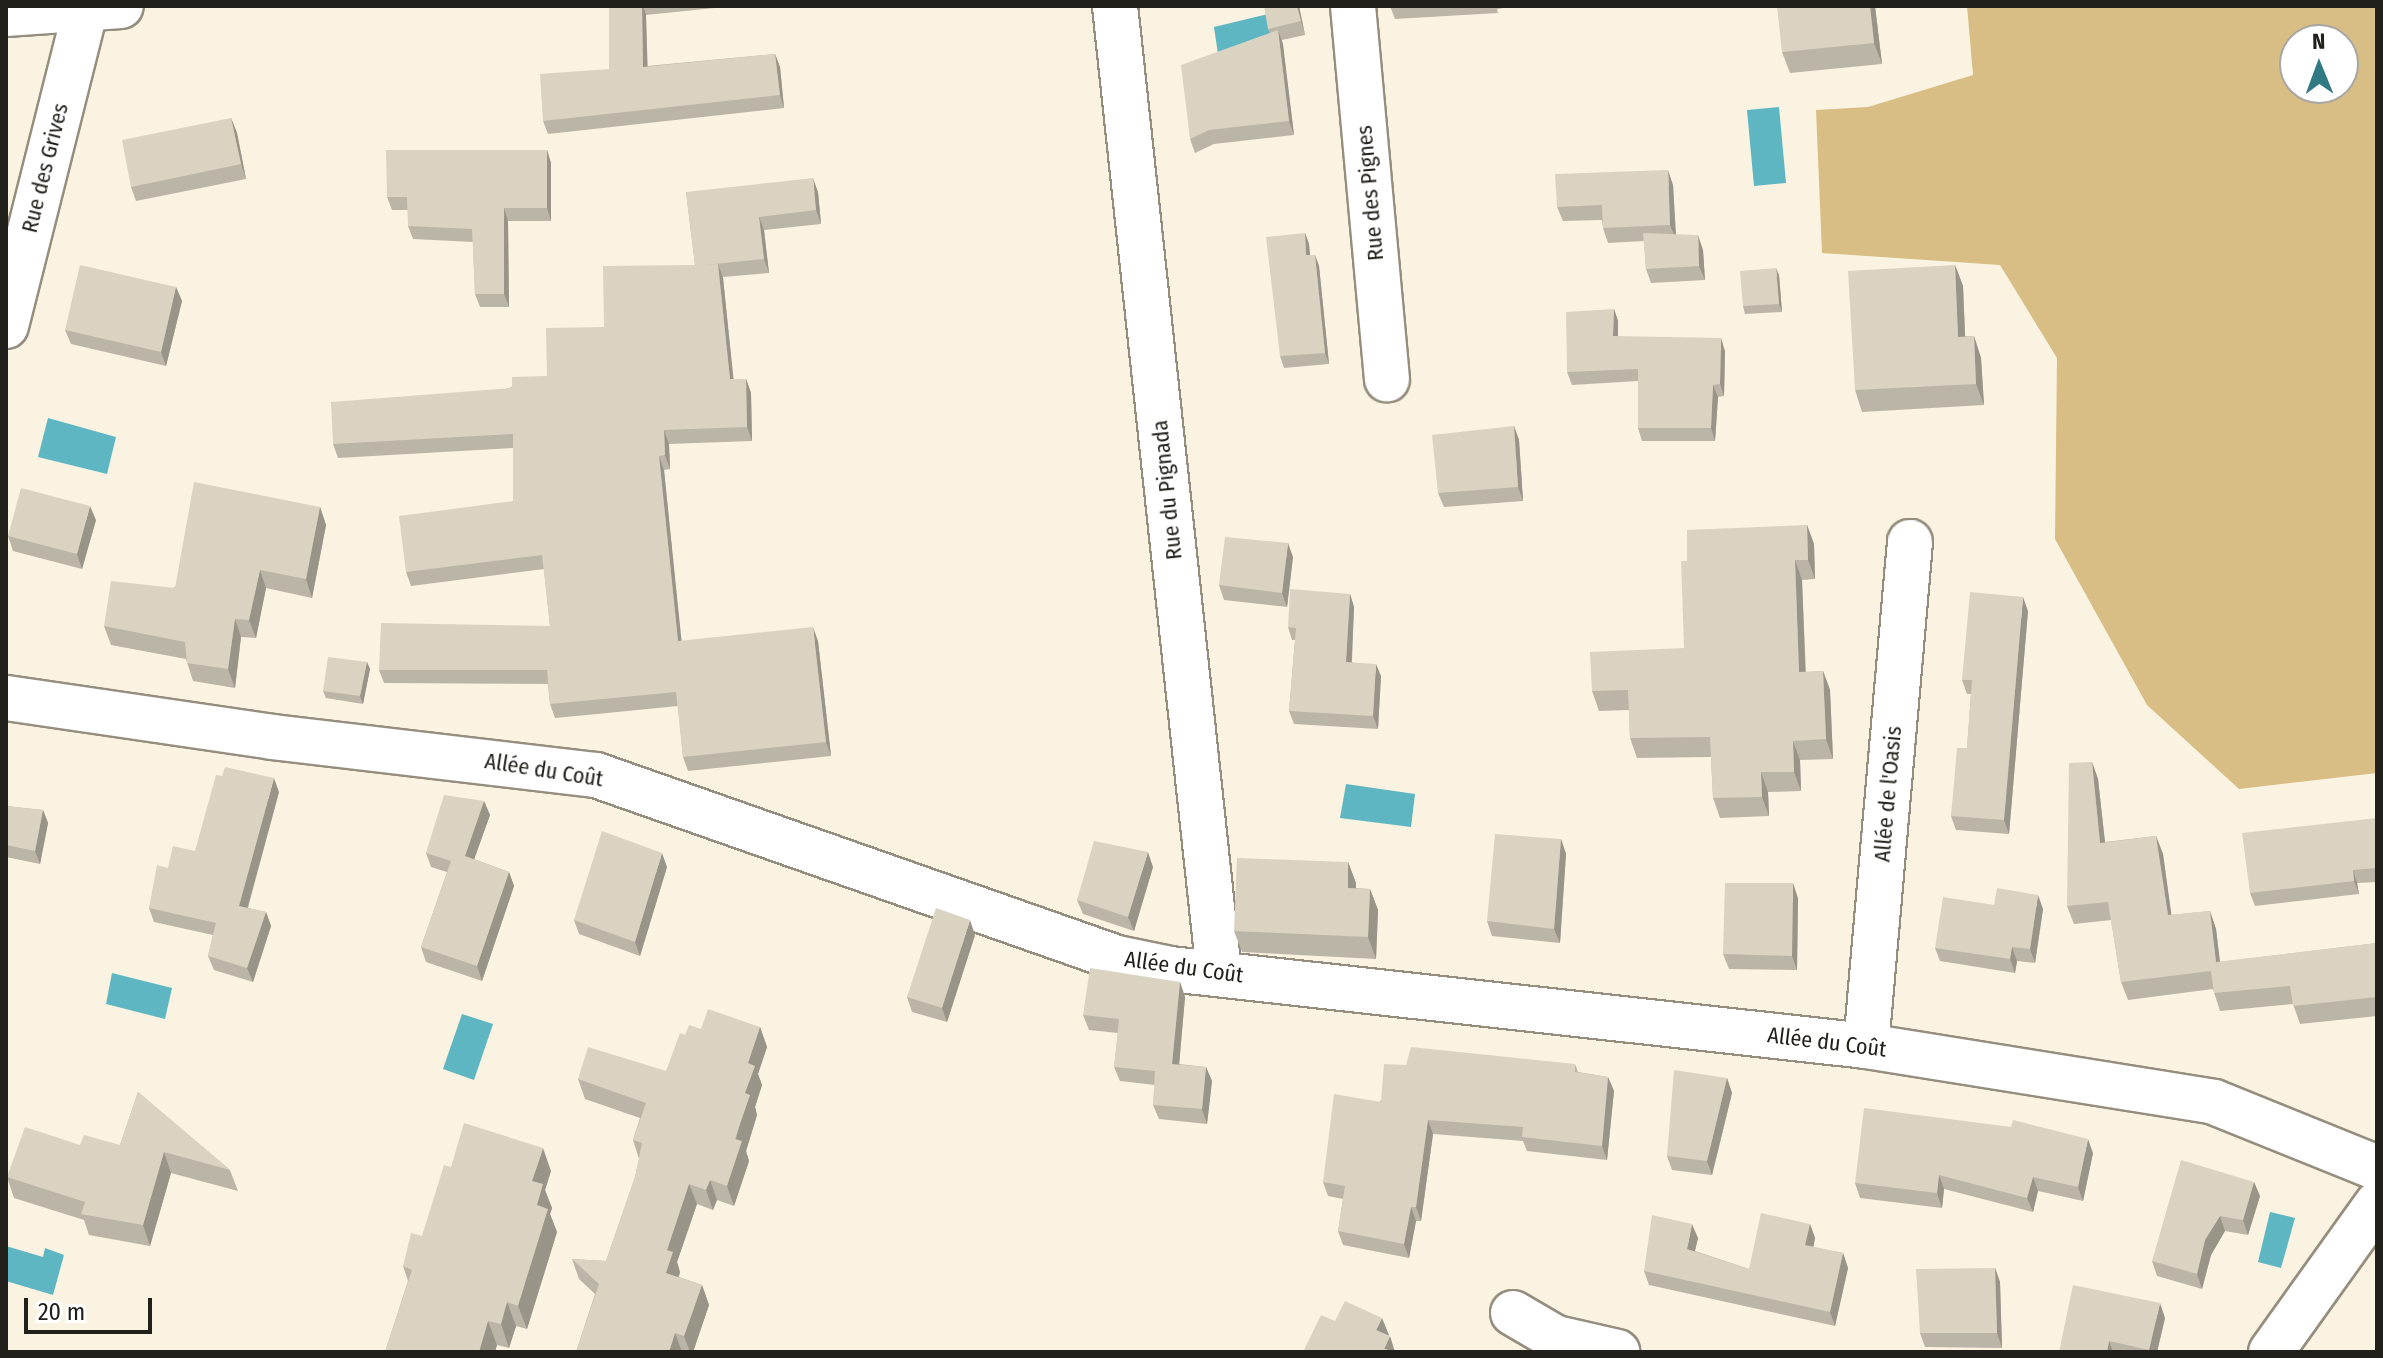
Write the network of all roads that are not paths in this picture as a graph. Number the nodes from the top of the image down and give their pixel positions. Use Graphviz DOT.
graph roads {
  1 [pos="1115,6"];
  2 [pos="1353,6"];
  3 [pos="103,8"];
  4 [pos="6,14"];
  5 [pos="6,326"];
  6 [pos="1387,379"];
  7 [pos="1910,542"];
  8 [pos="6,698"];
  9 [pos="1219,973"];
  10 [pos="1866,1046"];
  11 [pos="2377,1168"];
  12 [pos="2377,1204"];
  13 [pos="1513,1313"];
  14 [pos="1617,1352"];
  15 [pos="2271,1352"];
  1 -- 9 [label="street, Rue du Pignada"];
  2 -- 6 [label="street, Rue des Pignes"];
  3 -- 4 [label="street"];
  3 -- 5 [label="street, Rue des Grives"];
  7 -- 10 [label="street, Allée de l'Oasis"];
  8 -- 9 [label="street, Allée du Coût"];
  9 -- 10 [label="street, Allée du Coût"];
  10 -- 11 [label="street, Allée du Coût"];
  12 -- 15 [label="street"];
  13 -- 14 [label="street"];
}
